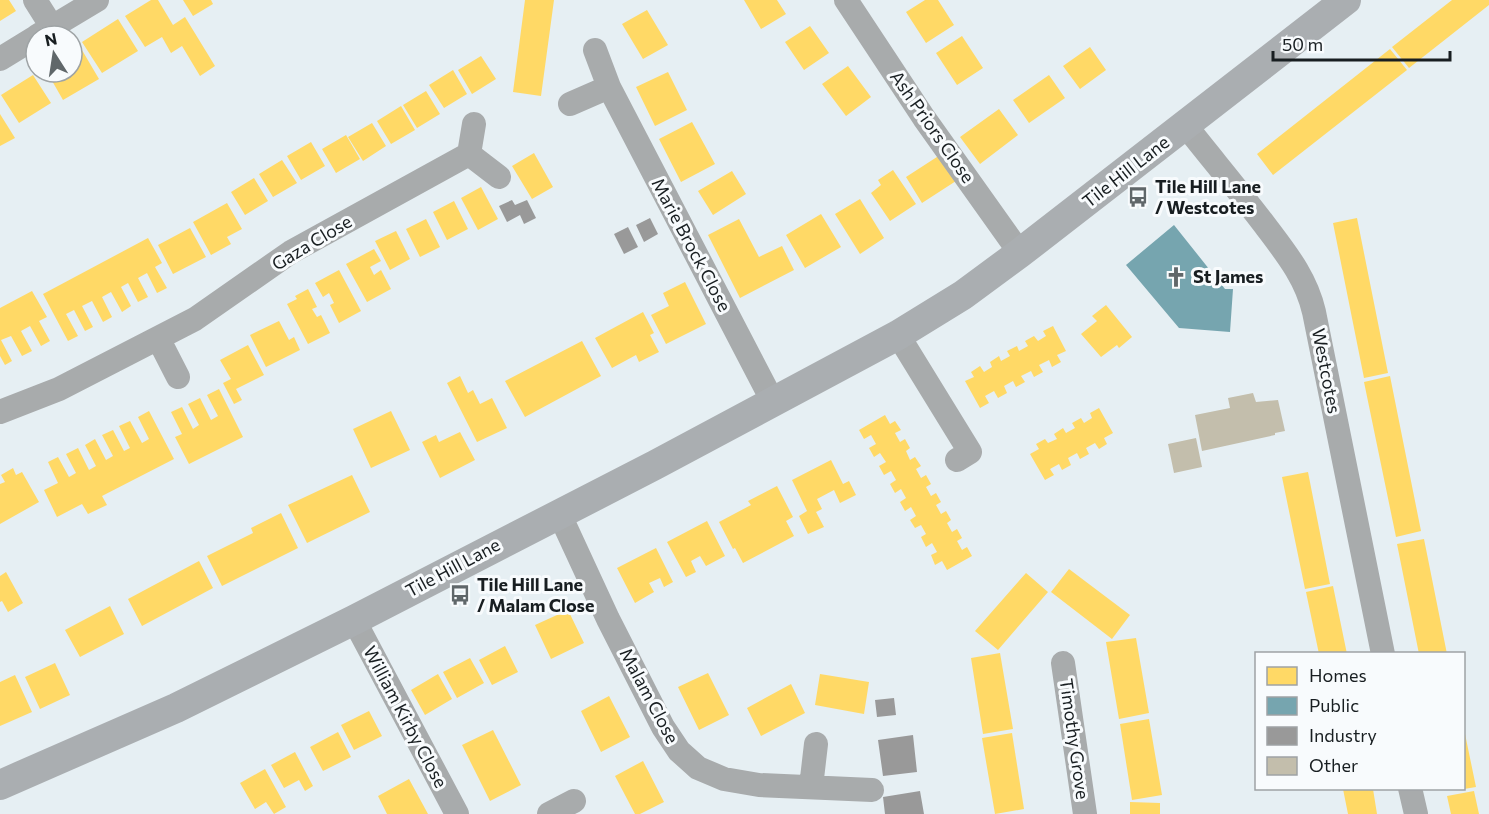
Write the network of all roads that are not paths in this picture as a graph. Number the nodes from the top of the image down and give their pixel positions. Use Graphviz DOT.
graph roads {
  1 [pos="35,0"];
  2 [pos="97,0"];
  3 [pos="846,0"];
  4 [pos="1346,0"];
  5 [pos="40,24"];
  6 [pos="57,24"];
  7 [pos="24,44"];
  8 [pos="596,50"];
  9 [pos="0,58"];
  10 [pos="609,87"];
  11 [pos="570,104"];
  12 [pos="474,124"];
  13 [pos="1186,126"];
  14 [pos="469,154"];
  15 [pos="499,177"];
  16 [pos="1020,253"];
  17 [pos="898,335"];
  18 [pos="158,338"];
  19 [pos="178,377"];
  20 [pos="773,402"];
  21 [pos="0,412"];
  22 [pos="957,460"];
  23 [pos="559,513"];
  24 [pos="354,620"];
  25 [pos="1383,652"];
  26 [pos="1063,663"];
  27 [pos="816,744"];
  28 [pos="0,785"];
  29 [pos="811,787"];
  30 [pos="872,790"];
  31 [pos="1410,790"];
  32 [pos="574,801"];
  33 [pos="457,814"];
  34 [pos="549,814"];
  35 [pos="1085,814"];
  36 [pos="1416,814"];
  1 -- 5 [label="street"];
  2 -- 6 [label="street"];
  3 -- 16 [label="street, Ash Priors Close"];
  4 -- 13 [label="main road, Tile Hill Lane"];
  7 -- 9 [label="street"];
  8 -- 10 [label="street, Marie Brock Close"];
  10 -- 11 [label="street"];
  10 -- 20 [label="street, Marie Brock Close"];
  12 -- 14 [label="street"];
  13 -- 16 [label="main road, Tile Hill Lane"];
  13 -- 25 [label="street, Westcotes"];
  14 -- 15 [label="street"];
  14 -- 18 [label="street, Gaza Close"];
  16 -- 17 [label="main road, Tile Hill Lane"];
  17 -- 20 [label="main road, Tile Hill Lane"];
  17 -- 22 [label="street"];
  18 -- 19 [label="street"];
  18 -- 21 [label="street, Gaza Close"];
  20 -- 23 [label="main road, Tile Hill Lane"];
  23 -- 24 [label="main road, Tile Hill Lane"];
  23 -- 29 [label="street, Malam Close"];
  24 -- 28 [label="main road, Tile Hill Lane"];
  24 -- 33 [label="street, William Kirby Close"];
  26 -- 35 [label="street, Timothy Grove"];
  27 -- 29 [label="street"];
  29 -- 30 [label="street, Malam Close"];
  31 -- 36 [label="street"];
  32 -- 34 [label="street"];
}
